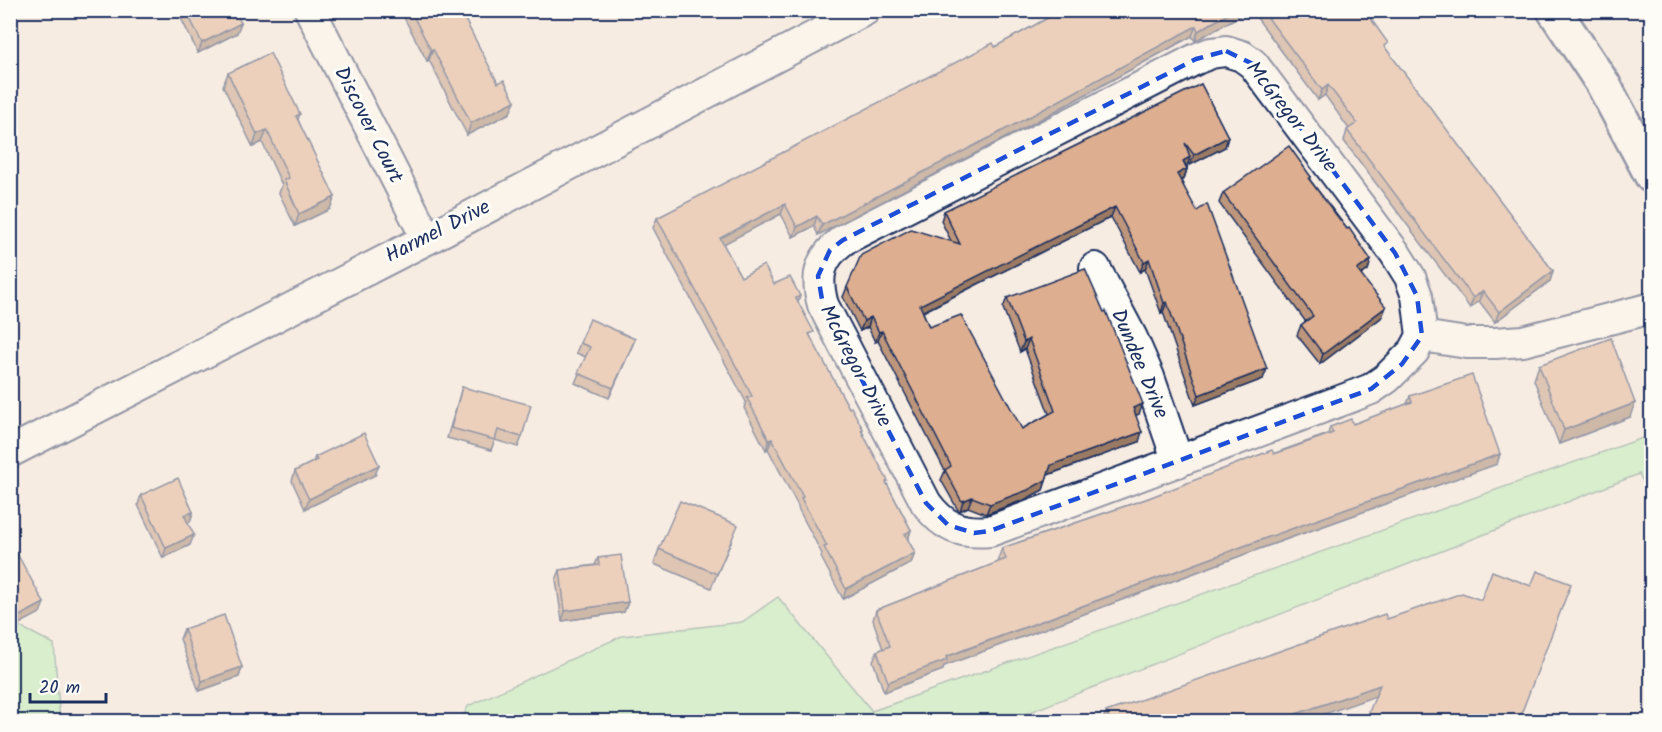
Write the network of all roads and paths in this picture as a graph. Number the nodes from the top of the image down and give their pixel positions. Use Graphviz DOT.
graph roads {
  1 [pos="310,10"];
  2 [pos="865,10"];
  3 [pos="1554,10"];
  4 [pos="1652,176"];
  5 [pos="427,239"];
  6 [pos="1095,268"];
  7 [pos="1652,308"];
  8 [pos="1422,336"];
  9 [pos="10,452"];
  10 [pos="1178,462"];
  1 -- 5 [label="street, Discover Court"];
  2 -- 5 [label="street, Harmel Drive"];
  3 -- 4 [label="main road"];
  5 -- 9 [label="street, Harmel Drive"];
  6 -- 10 [label="street, Dundee Drive"];
  7 -- 8 [label="street"];
  8 -- 10 [label="street, McGregor Drive"];
  8 -- 10 [label="street, McGregor Drive"];
}
